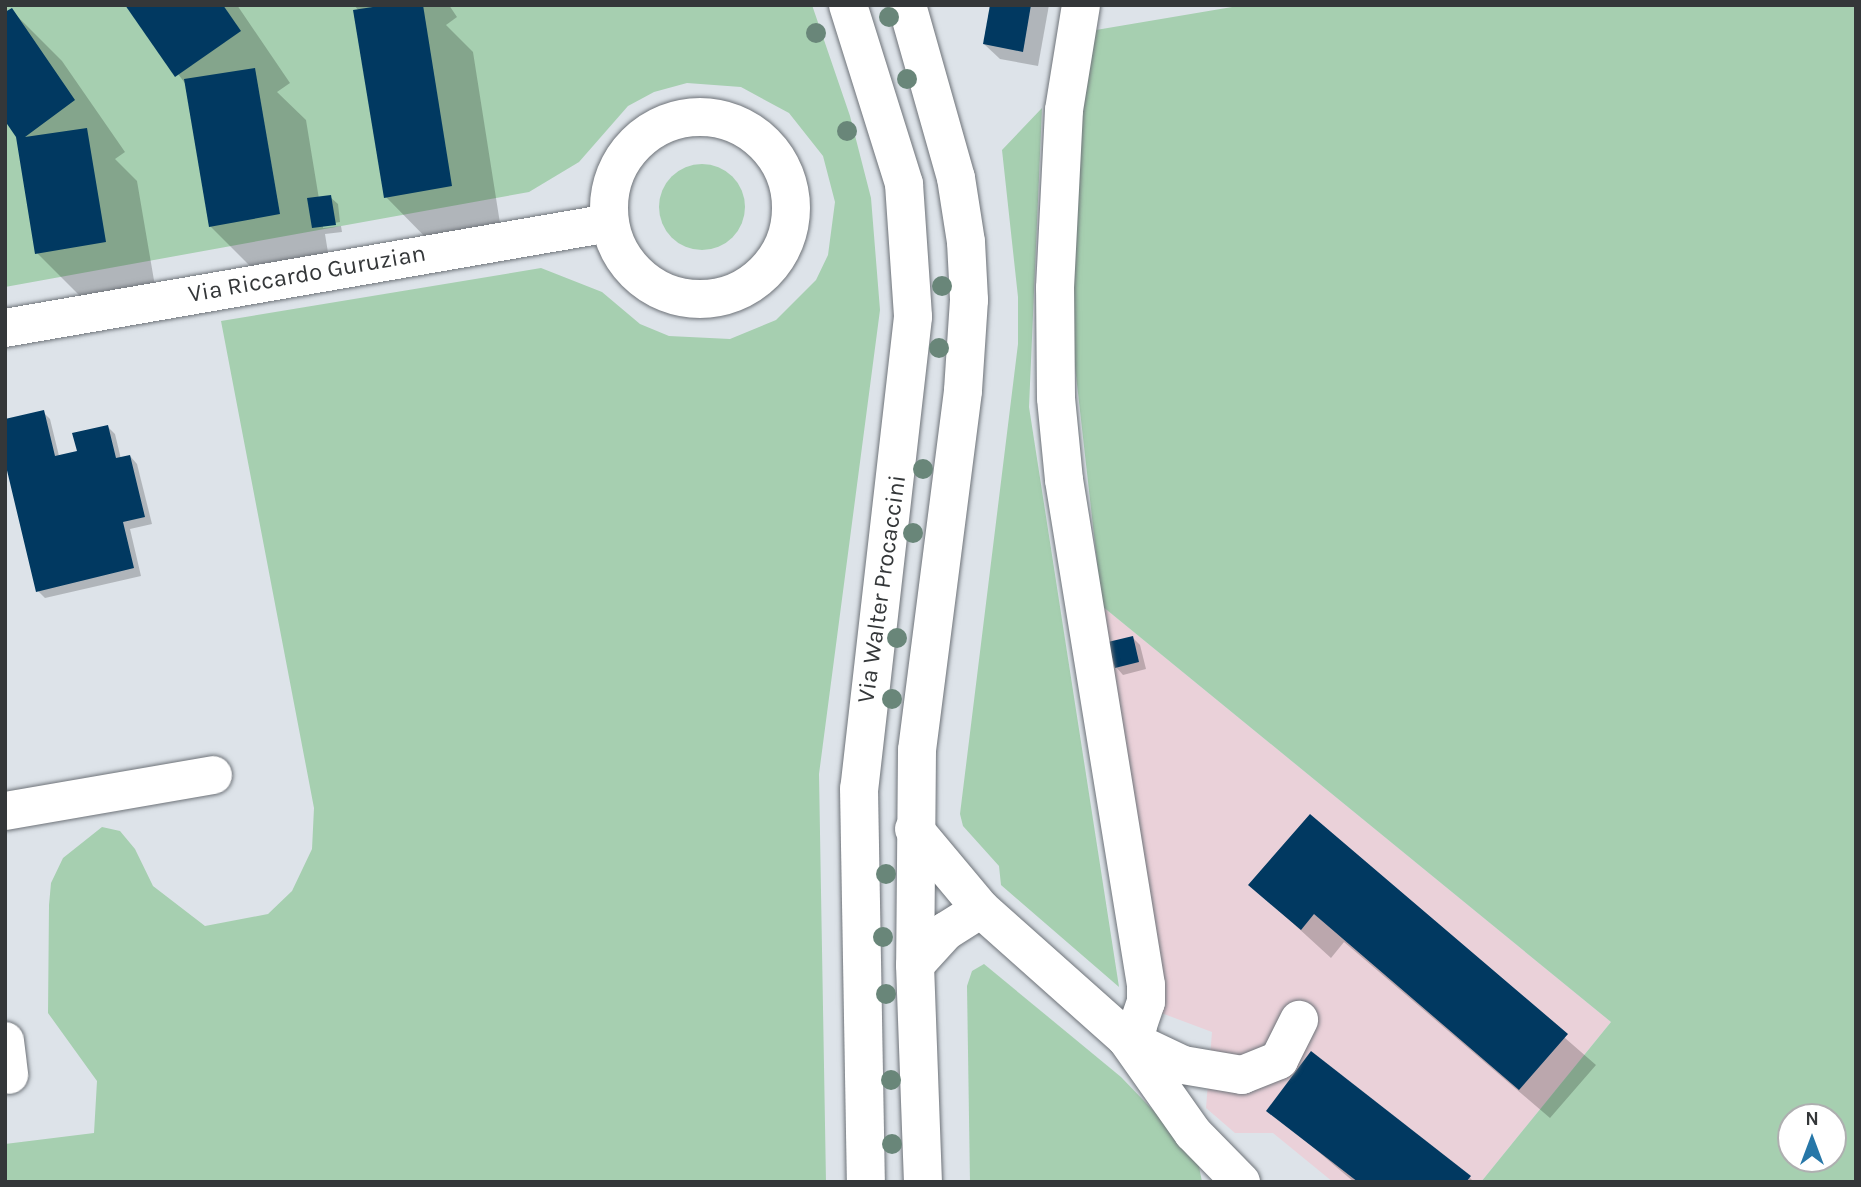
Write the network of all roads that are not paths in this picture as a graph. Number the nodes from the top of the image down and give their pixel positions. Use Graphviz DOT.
graph roads {
  1 [pos="848,5"];
  2 [pos="907,5"];
  3 [pos="1081,5"];
  4 [pos="609,223"];
  5 [pos="5,328"];
  6 [pos="213,775"];
  7 [pos="5,811"];
  8 [pos="914,828"];
  9 [pos="981,909"];
  10 [pos="915,965"];
  11 [pos="1299,1020"];
  12 [pos="1126,1038"];
  13 [pos="866,1182"];
  14 [pos="923,1182"];
  15 [pos="1241,1182"];
  1 -- 13 [label="street, Via Walter Procaccini"];
  2 -- 8 [label="street"];
  3 -- 12 [label="street"];
  4 -- 4 [label="street"];
  4 -- 5 [label="street, Via Riccardo Guruzian"];
  6 -- 7 [label="street"];
  8 -- 9 [label="street"];
  8 -- 10 [label="street"];
  9 -- 10 [label="street"];
  9 -- 12 [label="street"];
  10 -- 14 [label="street"];
  11 -- 12 [label="street"];
  12 -- 15 [label="street"];
}
